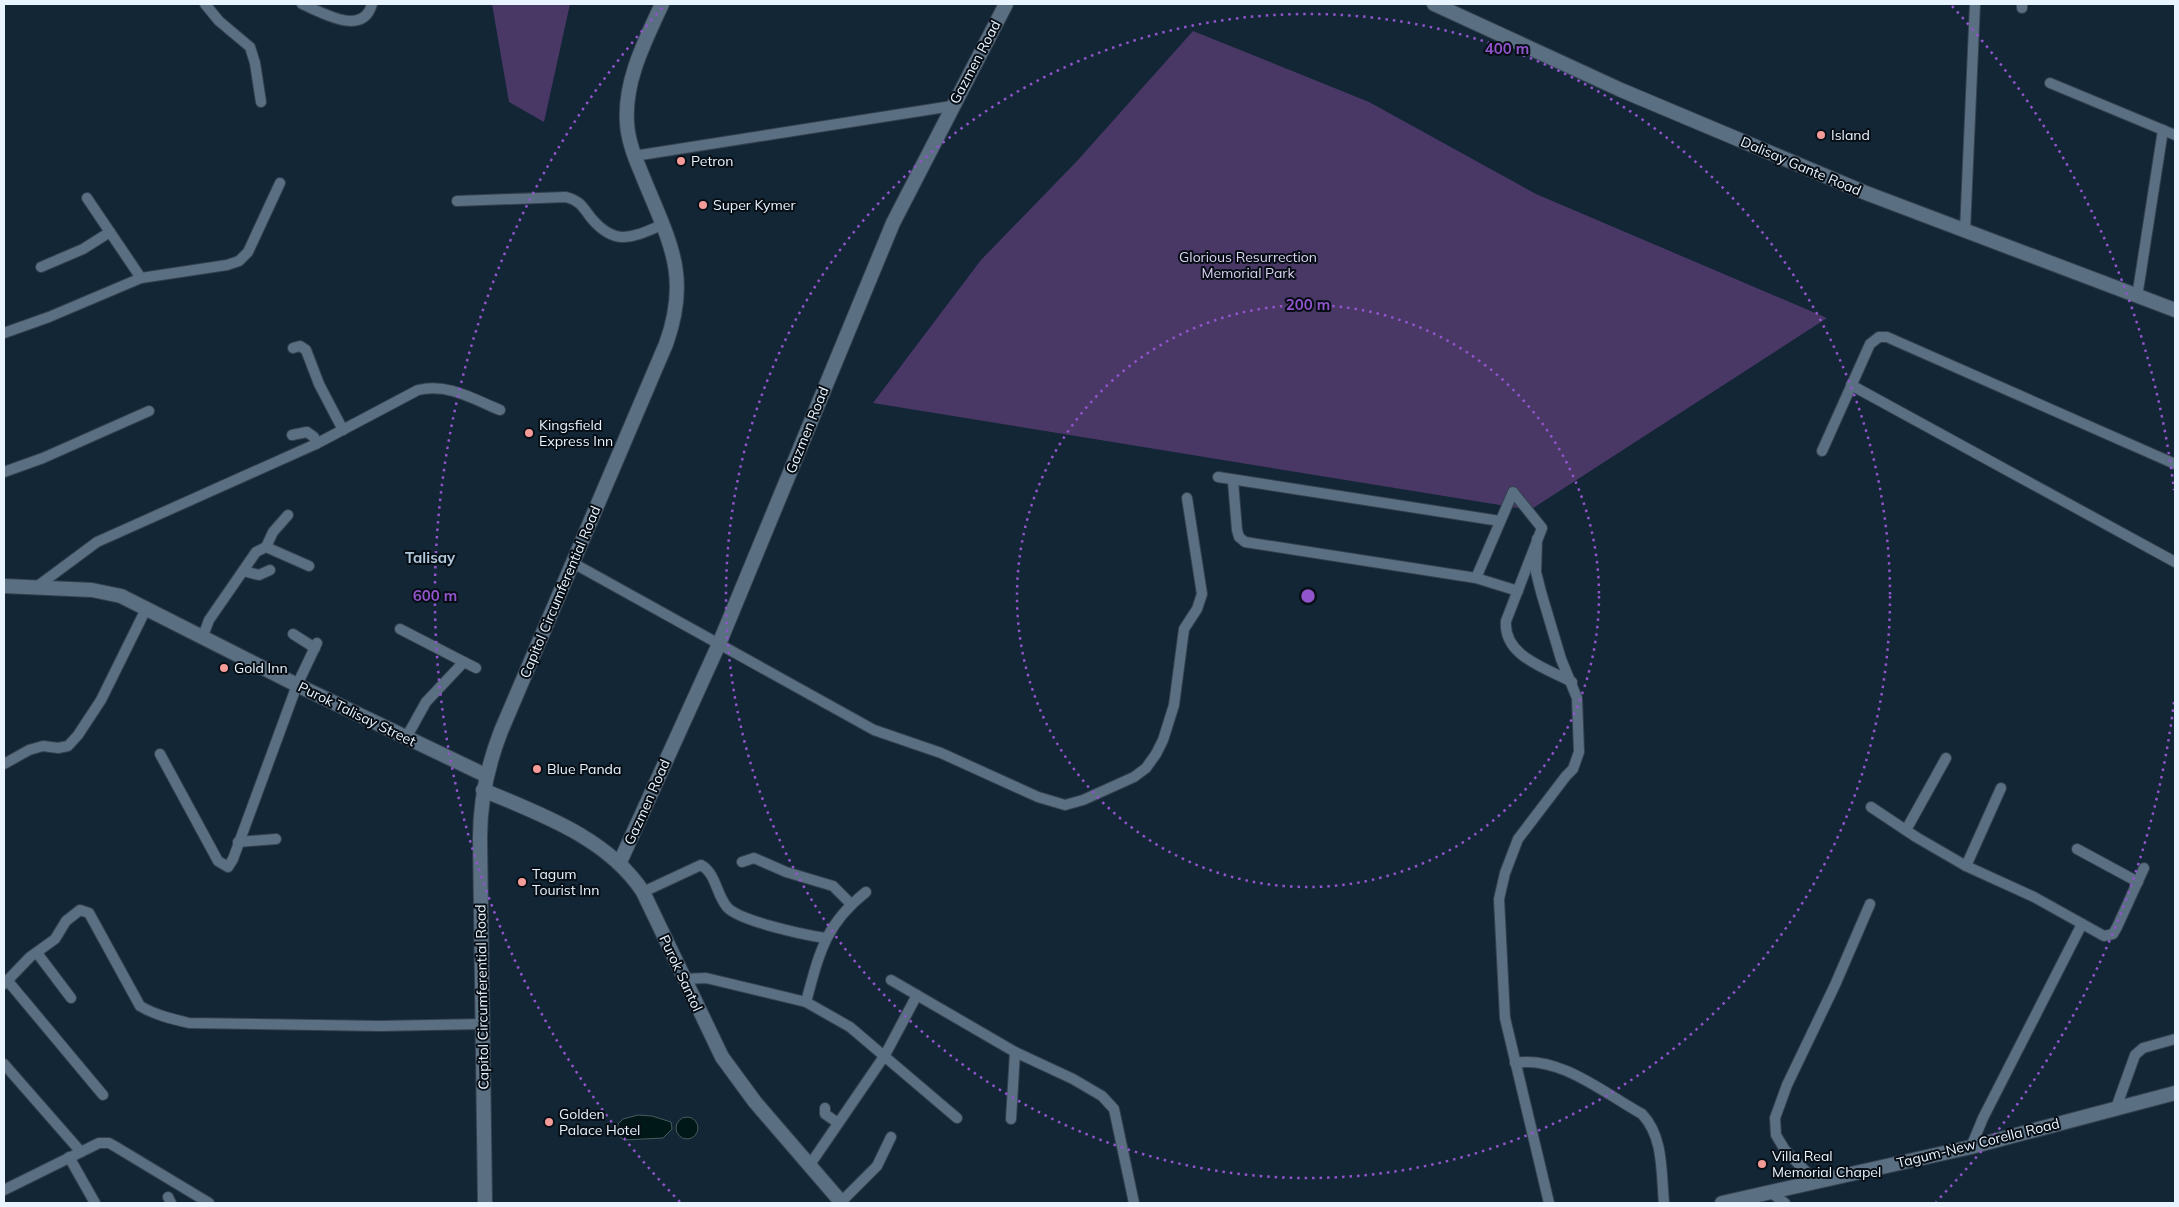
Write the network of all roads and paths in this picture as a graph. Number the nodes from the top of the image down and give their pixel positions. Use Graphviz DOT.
graph roads {
  1 [pos="205,4"];
  2 [pos="302,4"];
  3 [pos="372,4"];
  4 [pos="662,4"];
  5 [pos="1006,4"];
  6 [pos="1434,4"];
  7 [pos="1976,4"];
  8 [pos="2050,83"];
  9 [pos="261,102"];
  10 [pos="952,106"];
  11 [pos="2163,130"];
  12 [pos="2175,135"];
  13 [pos="634,156"];
  14 [pos="280,183"];
  15 [pos="87,198"];
  16 [pos="457,201"];
  17 [pos="662,225"];
  18 [pos="1965,231"];
  19 [pos="110,232"];
  20 [pos="41,267"];
  21 [pos="141,278"];
  22 [pos="2137,297"];
  23 [pos="2175,310"];
  24 [pos="4,333"];
  25 [pos="293,348"];
  26 [pos="1851,385"];
  27 [pos="500,410"];
  28 [pos="149,411"];
  29 [pos="343,430"];
  30 [pos="292,436"];
  31 [pos="316,444"];
  32 [pos="1822,451"];
  33 [pos="2175,464"];
  34 [pos="4,472"];
  35 [pos="1218,477"];
  36 [pos="1233,481"];
  37 [pos="1187,498"];
  38 [pos="288,515"];
  39 [pos="1500,521"];
  40 [pos="1538,539"];
  41 [pos="266,547"];
  42 [pos="2175,549"];
  43 [pos="2173,561"];
  44 [pos="573,563"];
  45 [pos="309,566"];
  46 [pos="270,570"];
  47 [pos="244,571"];
  48 [pos="1476,578"];
  49 [pos="4,586"];
  50 [pos="35,588"];
  51 [pos="1518,591"];
  52 [pos="147,607"];
  53 [pos="400,629"];
  54 [pos="293,634"];
  55 [pos="203,636"];
  56 [pos="719,644"];
  57 [pos="464,662"];
  58 [pos="476,668"];
  59 [pos="1572,682"];
  60 [pos="297,685"];
  61 [pos="406,738"];
  62 [pos="160,754"];
  63 [pos="1946,758"];
  64 [pos="4,764"];
  65 [pos="485,775"];
  66 [pos="2001,788"];
  67 [pos="483,790"];
  68 [pos="1871,807"];
  69 [pos="1906,830"];
  70 [pos="276,839"];
  71 [pos="238,842"];
  72 [pos="2077,849"];
  73 [pos="620,862"];
  74 [pos="742,862"];
  75 [pos="1966,866"];
  76 [pos="2144,868"];
  77 [pos="2138,882"];
  78 [pos="643,892"];
  79 [pos="866,892"];
  80 [pos="851,904"];
  81 [pos="1870,904"];
  82 [pos="2082,924"];
  83 [pos="825,938"];
  84 [pos="37,953"];
  85 [pos="684,978"];
  86 [pos="891,980"];
  87 [pos="6,982"];
  88 [pos="917,995"];
  89 [pos="71,998"];
  90 [pos="806,1002"];
  91 [pos="482,1024"];
  92 [pos="2175,1039"];
  93 [pos="1015,1052"];
  94 [pos="885,1055"];
  95 [pos="1514,1063"];
  96 [pos="4,1064"];
  97 [pos="2175,1092"];
  98 [pos="103,1095"];
  99 [pos="824,1108"];
  100 [pos="2116,1108"];
  101 [pos="957,1118"];
  102 [pos="1010,1120"];
  103 [pos="838,1123"];
  104 [pos="891,1137"];
  105 [pos="1971,1147"];
  106 [pos="81,1152"];
  107 [pos="69,1157"];
  108 [pos="809,1166"];
  109 [pos="1816,1182"];
  110 [pos="4,1190"];
  111 [pos="1770,1192"];
  112 [pos="95,1203"];
  113 [pos="209,1203"];
  114 [pos="485,1203"];
  115 [pos="841,1203"];
  116 [pos="1134,1203"];
  117 [pos="1549,1203"];
  118 [pos="1664,1203"];
  119 [pos="1722,1203"];
  120 [pos="1785,1203"];
  1 -- 9 [label="street"];
  2 -- 3 [label="street"];
  4 -- 13 [label="main road, Capitol Circumferential Road"];
  5 -- 10 [label="main road, Gazmen Road"];
  6 -- 18 [label="main road, Dalisay Gante Road"];
  7 -- 18 [label="street"];
  8 -- 11 [label="street"];
  10 -- 13 [label="street"];
  10 -- 56 [label="main road, Gazmen Road"];
  11 -- 12 [label="street"];
  11 -- 22 [label="street"];
  13 -- 17 [label="main road, Capitol Circumferential Road"];
  14 -- 21 [label="street"];
  15 -- 19 [label="street"];
  16 -- 17 [label="street"];
  17 -- 44 [label="main road, Capitol Circumferential Road"];
  18 -- 22 [label="main road, Dalisay Gante Road"];
  19 -- 20 [label="street"];
  19 -- 21 [label="street"];
  21 -- 24 [label="street"];
  22 -- 23 [label="main road, Dalisay Gante Road"];
  25 -- 29 [label="street"];
  26 -- 32 [label="street"];
  26 -- 33 [label="street"];
  26 -- 43 [label="street"];
  27 -- 29 [label="street"];
  28 -- 34 [label="street"];
  29 -- 31 [label="street"];
  30 -- 31 [label="street"];
  31 -- 50 [label="street"];
  35 -- 36 [label="street"];
  36 -- 39 [label="street"];
  36 -- 48 [label="street"];
  37 -- 56 [label="street"];
  38 -- 41 [label="street"];
  39 -- 40 [label="street"];
  39 -- 48 [label="street"];
  40 -- 51 [label="street"];
  40 -- 59 [label="street"];
  41 -- 45 [label="street"];
  41 -- 47 [label="street"];
  42 -- 43 [label="street"];
  44 -- 56 [label="street"];
  44 -- 65 [label="main road, Capitol Circumferential Road"];
  46 -- 47 [label="street"];
  47 -- 55 [label="street"];
  48 -- 51 [label="street"];
  49 -- 50 [label="main road, Purok Talisay Street"];
  50 -- 52 [label="main road, Purok Talisay Street"];
  51 -- 59 [label="street"];
  52 -- 55 [label="main road, Purok Talisay Street"];
  52 -- 64 [label="street"];
  53 -- 57 [label="street"];
  54 -- 60 [label="street"];
  55 -- 60 [label="main road, Purok Talisay Street"];
  56 -- 73 [label="main road, Gazmen Road"];
  57 -- 58 [label="street"];
  57 -- 61 [label="street"];
  59 -- 95 [label="street"];
  60 -- 61 [label="main road, Purok Talisay Street"];
  60 -- 71 [label="street"];
  61 -- 65 [label="main road, Purok Talisay Street"];
  62 -- 71 [label="street"];
  63 -- 69 [label="street"];
  65 -- 67 [label="main road, Capitol Circumferential Road"];
  66 -- 75 [label="street"];
  67 -- 73 [label="main road, Purok Santol"];
  67 -- 91 [label="main road, Capitol Circumferential Road"];
  68 -- 69 [label="street"];
  69 -- 75 [label="street"];
  70 -- 71 [label="street"];
  72 -- 77 [label="street"];
  73 -- 78 [label="main road, Purok Santol"];
  74 -- 80 [label="street"];
  75 -- 82 [label="street"];
  76 -- 77 [label="street"];
  77 -- 82 [label="street"];
  78 -- 83 [label="street"];
  78 -- 85 [label="main road, Purok Santol"];
  79 -- 80 [label="street"];
  80 -- 83 [label="street"];
  81 -- 109 [label="street"];
  82 -- 105 [label="street"];
  83 -- 90 [label="street"];
  84 -- 87 [label="street"];
  84 -- 89 [label="street"];
  84 -- 91 [label="street"];
  85 -- 90 [label="street"];
  85 -- 108 [label="main road, Purok Santol"];
  86 -- 88 [label="street"];
  87 -- 98 [label="street"];
  88 -- 93 [label="street"];
  88 -- 94 [label="street"];
  90 -- 94 [label="street"];
  91 -- 114 [label="main road, Capitol Circumferential Road"];
  92 -- 100 [label="street"];
  93 -- 102 [label="street"];
  93 -- 116 [label="street"];
  94 -- 101 [label="street"];
  94 -- 103 [label="street"];
  95 -- 117 [label="street"];
  95 -- 118 [label="street"];
  96 -- 106 [label="street"];
  97 -- 100 [label="main road, Tagum-New Corella Road"];
  99 -- 103 [label="street"];
  100 -- 105 [label="main road, Tagum-New Corella Road"];
  103 -- 108 [label="street"];
  104 -- 115 [label="street"];
  105 -- 109 [label="main road, Tagum-New Corella Road"];
  106 -- 107 [label="street"];
  106 -- 113 [label="street"];
  107 -- 110 [label="street"];
  107 -- 112 [label="street"];
  108 -- 115 [label="main road, Purok Santol"];
  109 -- 111 [label="main road, Tagum-New Corella Road"];
  111 -- 119 [label="main road, Tagum-New Corella Road"];
  111 -- 120 [label="street"];
}
